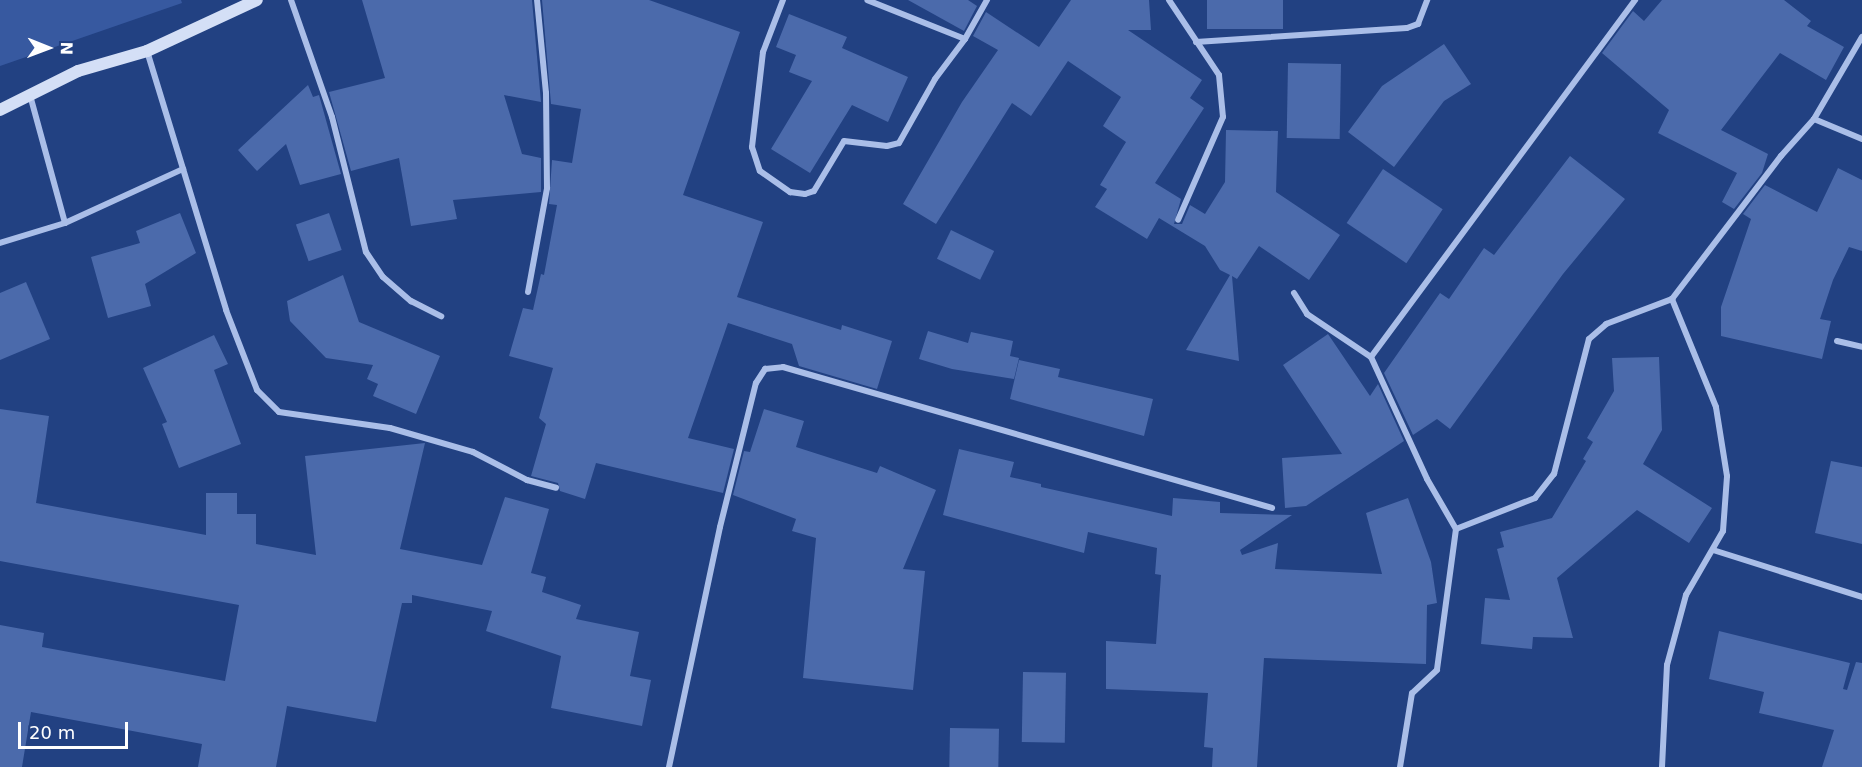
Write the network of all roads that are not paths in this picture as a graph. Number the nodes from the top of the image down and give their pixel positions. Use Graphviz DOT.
graph roads {
  1 [pos="257,0"];
  2 [pos="291,0"];
  3 [pos="537,0"];
  4 [pos="783,0"];
  5 [pos="867,0"];
  6 [pos="987,0"];
  7 [pos="1169,0"];
  8 [pos="1427,0"];
  9 [pos="1635,0"];
  10 [pos="1862,37"];
  11 [pos="965,39"];
  12 [pos="1196,42"];
  13 [pos="147,51"];
  14 [pos="30,95"];
  15 [pos="0,110"];
  16 [pos="1814,119"];
  17 [pos="1862,138"];
  18 [pos="183,169"];
  19 [pos="1178,220"];
  20 [pos="65,223"];
  21 [pos="0,243"];
  22 [pos="528,292"];
  23 [pos="1294,294"];
  24 [pos="1672,299"];
  25 [pos="441,316"];
  26 [pos="1837,340"];
  27 [pos="1862,347"];
  28 [pos="1371,357"];
  29 [pos="556,488"];
  30 [pos="1272,508"];
  31 [pos="1456,529"];
  32 [pos="1713,550"];
  33 [pos="1862,597"];
  34 [pos="669,767"];
  35 [pos="1400,767"];
  36 [pos="1662,767"];
  1 -- 13 [label="main road"];
  2 -- 25 [label="street"];
  3 -- 22 [label="street"];
  4 -- 11 [label="street"];
  5 -- 11 [label="street"];
  6 -- 11 [label="street"];
  7 -- 12 [label="street"];
  8 -- 12 [label="street"];
  9 -- 28 [label="street"];
  10 -- 16 [label="street"];
  12 -- 19 [label="street"];
  13 -- 14 [label="main road"];
  13 -- 18 [label="street"];
  14 -- 15 [label="main road"];
  14 -- 20 [label="street"];
  16 -- 17 [label="street"];
  16 -- 24 [label="street"];
  18 -- 20 [label="street"];
  18 -- 29 [label="street"];
  20 -- 21 [label="street"];
  23 -- 28 [label="street"];
  24 -- 31 [label="street"];
  24 -- 32 [label="street"];
  26 -- 27 [label="street"];
  28 -- 31 [label="street"];
  30 -- 34 [label="street"];
  31 -- 35 [label="street"];
  32 -- 33 [label="street"];
  32 -- 36 [label="street"];
}
